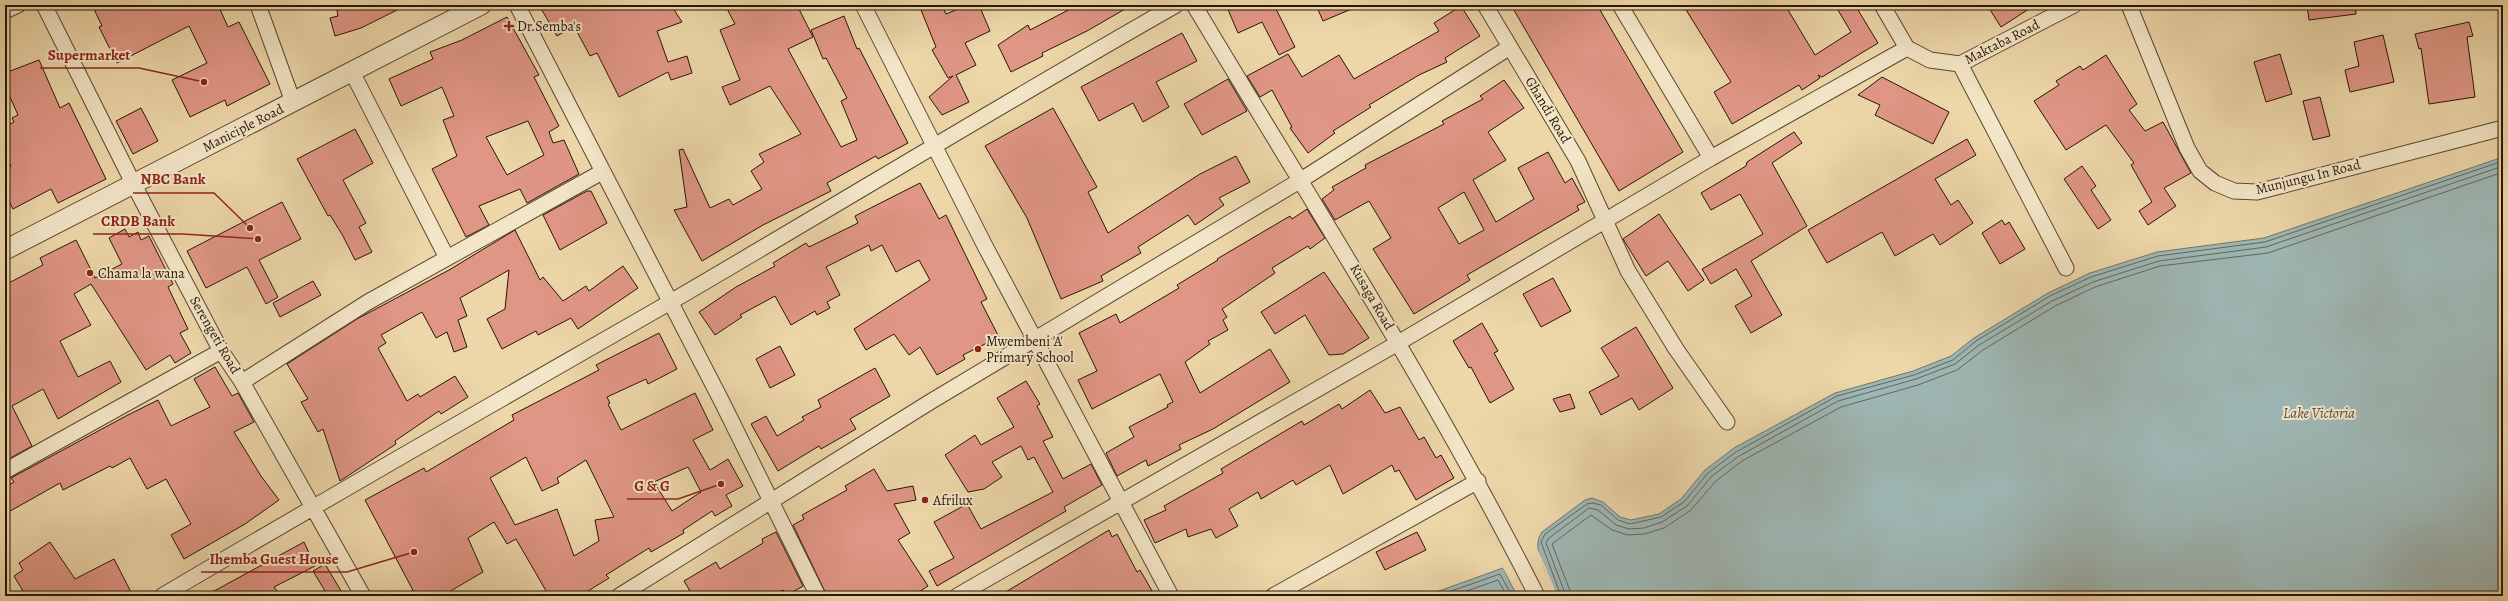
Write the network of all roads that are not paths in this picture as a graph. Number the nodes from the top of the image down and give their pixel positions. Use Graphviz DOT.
graph roads {
  1 [pos="18,5"];
  2 [pos="44,5"];
  3 [pos="258,5"];
  4 [pos="481,5"];
  5 [pos="517,5"];
  6 [pos="863,5"];
  7 [pos="1176,5"];
  8 [pos="1194,5"];
  9 [pos="1485,5"];
  10 [pos="1620,5"];
  11 [pos="1882,5"];
  12 [pos="2074,5"];
  13 [pos="2129,5"];
  14 [pos="5,11"];
  15 [pos="1510,47"];
  16 [pos="1908,48"];
  17 [pos="1960,64"];
  18 [pos="352,72"];
  19 [pos="294,102"];
  20 [pos="2503,128"];
  21 [pos="933,145"];
  22 [pos="1711,158"];
  23 [pos="602,172"];
  24 [pos="1301,180"];
  25 [pos="133,183"];
  26 [pos="1605,219"];
  27 [pos="5,250"];
  28 [pos="447,258"];
  29 [pos="2066,268"];
  30 [pos="670,302"];
  31 [pos="1035,338"];
  32 [pos="1398,342"];
  33 [pos="221,351"];
  34 [pos="242,382"];
  35 [pos="1727,422"];
  36 [pos="5,471"];
  37 [pos="1478,481"];
  38 [pos="770,502"];
  39 [pos="1122,502"];
  40 [pos="314,506"];
  41 [pos="162,596"];
  42 [pos="363,596"];
  43 [pos="620,596"];
  44 [pos="818,596"];
  45 [pos="957,596"];
  46 [pos="1172,596"];
  47 [pos="1272,596"];
  48 [pos="1538,596"];
  1 -- 14 [label="street"];
  2 -- 25 [label="street, Serengeti Road"];
  3 -- 19 [label="street"];
  4 -- 18 [label="street, Maniciple Road"];
  5 -- 23 [label="street"];
  6 -- 21 [label="street"];
  7 -- 21 [label="street"];
  8 -- 24 [label="street, Kusaga Road"];
  9 -- 15 [label="street, Ghandi Road"];
  10 -- 22 [label="street"];
  11 -- 16 [label="street"];
  12 -- 17 [label="street, Maktaba Road"];
  13 -- 20 [label="street, Munjungu In Road"];
  15 -- 24 [label="street"];
  15 -- 26 [label="street, Ghandi Road"];
  16 -- 17 [label="street, Maktaba Road"];
  16 -- 22 [label="street"];
  17 -- 29 [label="street"];
  18 -- 19 [label="street, Maniciple Road"];
  18 -- 28 [label="street"];
  19 -- 25 [label="street, Maniciple Road"];
  21 -- 30 [label="street"];
  21 -- 31 [label="street"];
  22 -- 26 [label="street"];
  23 -- 28 [label="street"];
  23 -- 30 [label="street"];
  24 -- 31 [label="street"];
  24 -- 32 [label="street, Kusaga Road"];
  25 -- 27 [label="street, Maniciple Road"];
  25 -- 33 [label="street, Serengeti Road"];
  26 -- 32 [label="street"];
  26 -- 35 [label="street, Ghandi Road"];
  28 -- 34 [label="street"];
  30 -- 38 [label="street"];
  30 -- 40 [label="street"];
  31 -- 38 [label="street"];
  31 -- 39 [label="street"];
  32 -- 37 [label="street, Kusaga Road"];
  32 -- 39 [label="street"];
  33 -- 34 [label="street, Serengeti Road"];
  33 -- 36 [label="street"];
  34 -- 40 [label="street, Serengeti Road"];
  37 -- 47 [label="street"];
  37 -- 48 [label="street, Kusaga Road"];
  38 -- 43 [label="street"];
  38 -- 44 [label="street"];
  39 -- 45 [label="street"];
  39 -- 46 [label="street"];
  40 -- 41 [label="street"];
  40 -- 42 [label="street, Serengeti Road"];
}
